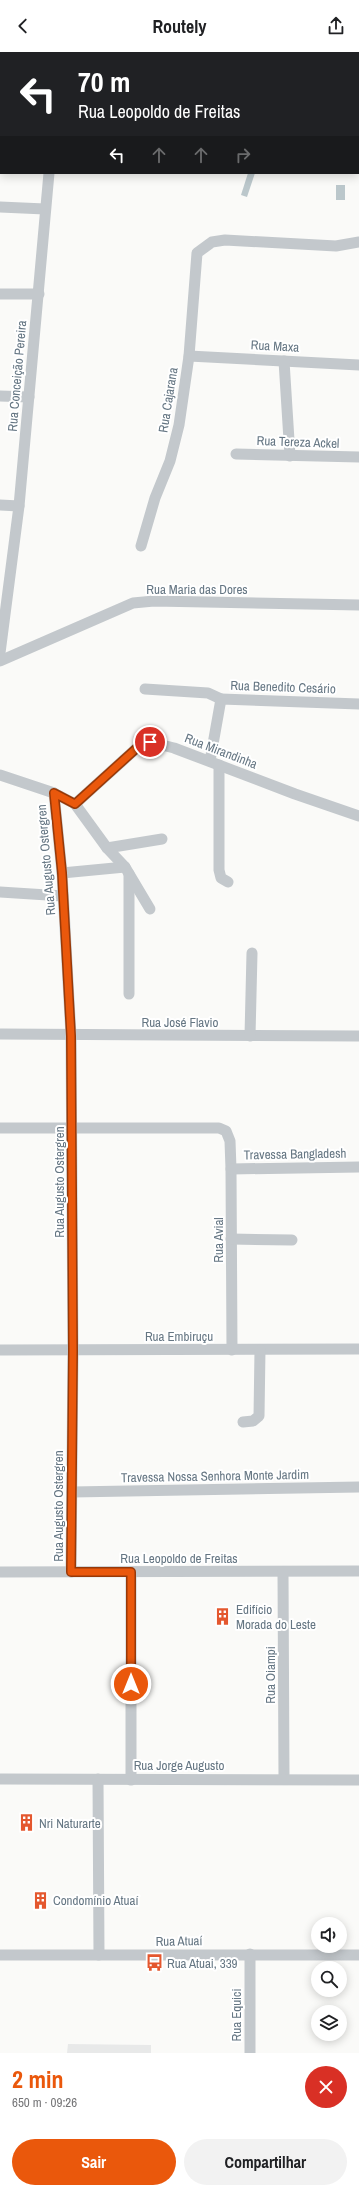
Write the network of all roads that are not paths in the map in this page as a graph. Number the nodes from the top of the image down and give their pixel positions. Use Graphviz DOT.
graph roads {
  1 [pos="49,174"];
  2 [pos="0,207"];
  3 [pos="45,209"];
  4 [pos="359,242"];
  5 [pos="0,294"];
  6 [pos="39,294"];
  7 [pos="189,356"];
  8 [pos="284,361"];
  9 [pos="359,365"];
  10 [pos="0,396"];
  11 [pos="29,397"];
  12 [pos="236,454"];
  13 [pos="290,456"];
  14 [pos="359,457"];
  15 [pos="0,505"];
  16 [pos="19,506"];
  17 [pos="141,546"];
  18 [pos="359,605"];
  19 [pos="2,629"];
  20 [pos="0,653"];
  21 [pos="0,661"];
  22 [pos="145,689"];
  23 [pos="221,699"];
  24 [pos="359,704"];
  25 [pos="214,763"];
  26 [pos="0,775"];
  27 [pos="54,793"];
  28 [pos="75,804"];
  29 [pos="359,816"];
  30 [pos="162,839"];
  31 [pos="107,848"];
  32 [pos="127,870"];
  33 [pos="62,873"];
  34 [pos="228,882"];
  35 [pos="0,892"];
  36 [pos="63,896"];
  37 [pos="150,908"];
  38 [pos="252,952"];
  39 [pos="130,994"];
  40 [pos="0,1034"];
  41 [pos="71,1036"];
  42 [pos="250,1036"];
  43 [pos="359,1036"];
  44 [pos="0,1128"];
  45 [pos="73,1128"];
  46 [pos="359,1167"];
  47 [pos="231,1169"];
  48 [pos="232,1239"];
  49 [pos="292,1240"];
  50 [pos="359,1349"];
  51 [pos="0,1350"];
  52 [pos="232,1350"];
  53 [pos="260,1350"];
  54 [pos="73,1351"];
  55 [pos="243,1422"];
  56 [pos="359,1487"];
  57 [pos="72,1492"];
  58 [pos="359,1571"];
  59 [pos="0,1572"];
  60 [pos="71,1572"];
  61 [pos="131,1572"];
  62 [pos="284,1572"];
  63 [pos="0,1779"];
  64 [pos="284,1779"];
  65 [pos="98,1780"];
  66 [pos="131,1780"];
  67 [pos="359,1780"];
  68 [pos="250,1954"];
  69 [pos="0,1955"];
  70 [pos="99,1955"];
  71 [pos="359,1955"];
  72 [pos="250,2053"];
  1 -- 3 [label="street, Rua Conceição Pereira"];
  2 -- 3 [label="street"];
  3 -- 6 [label="street, Rua Conceição Pereira"];
  4 -- 7 [label="street, Rua Cajarana"];
  5 -- 6 [label="street"];
  6 -- 11 [label="street, Rua Conceição Pereira"];
  7 -- 8 [label="street, Rua Maxa"];
  7 -- 17 [label="street, Rua Cajarana"];
  8 -- 9 [label="street, Rua Maxa"];
  8 -- 13 [label="street"];
  10 -- 11 [label="street"];
  11 -- 16 [label="street, Rua Conceição Pereira"];
  12 -- 13 [label="street, Rua Tereza Ackel"];
  13 -- 14 [label="street, Rua Tereza Ackel"];
  15 -- 16 [label="street"];
  16 -- 19 [label="street, Rua Conceição Pereira"];
  18 -- 21 [label="street, Rua Maria das Dores"];
  19 -- 20 [label="street, Rua Conceição Pereira"];
  22 -- 23 [label="street"];
  23 -- 24 [label="street, Rua Benedito Cesário"];
  23 -- 25 [label="street, Rua Benedito Cesário"];
  25 -- 28 [label="street, Rua Mirandinha"];
  25 -- 29 [label="street, Rua Mirandinha"];
  25 -- 34 [label="street, Rua Benedito Cesário"];
  26 -- 27 [label="street"];
  27 -- 28 [label="street"];
  27 -- 33 [label="street, Rua Augusto Ostergren"];
  28 -- 31 [label="street"];
  30 -- 31 [label="street"];
  31 -- 32 [label="street"];
  32 -- 33 [label="street"];
  32 -- 37 [label="street"];
  32 -- 39 [label="street"];
  33 -- 36 [label="street, Rua Augusto Ostergren"];
  35 -- 36 [label="street"];
  36 -- 41 [label="street, Rua Augusto Ostergren"];
  38 -- 42 [label="street"];
  40 -- 41 [label="street, Rua José Flavio"];
  41 -- 42 [label="street, Rua José Flavio"];
  41 -- 45 [label="street, Rua Augusto Ostergren"];
  42 -- 43 [label="street, Rua José Flavio"];
  44 -- 45 [label="street"];
  45 -- 47 [label="street, Rua Avial"];
  45 -- 54 [label="street, Rua Augusto Ostergren"];
  46 -- 47 [label="street, Travessa Bangladesh"];
  47 -- 48 [label="street, Rua Avial"];
  48 -- 49 [label="street"];
  48 -- 52 [label="street, Rua Avial"];
  50 -- 53 [label="street, Rua Embiruçu"];
  51 -- 54 [label="street, Rua Embiruçu"];
  52 -- 53 [label="street, Rua Embiruçu"];
  52 -- 54 [label="street, Rua Embiruçu"];
  53 -- 55 [label="street"];
  54 -- 57 [label="street, Rua Augusto Ostergren"];
  56 -- 57 [label="street, Travessa Nossa Senhora Monte Jardim"];
  57 -- 60 [label="street, Rua Augusto Ostergren"];
  58 -- 62 [label="street, Rua Leopoldo de Freitas"];
  59 -- 60 [label="street, Rua Leopoldo de Freitas"];
  60 -- 61 [label="street, Rua Leopoldo de Freitas"];
  61 -- 62 [label="street, Rua Leopoldo de Freitas"];
  61 -- 66 [label="street"];
  62 -- 64 [label="street, Rua Oiampi"];
  63 -- 65 [label="street, Rua Jorge Augusto"];
  64 -- 66 [label="street, Rua Jorge Augusto"];
  64 -- 67 [label="street, Rua Jorge Augusto"];
  65 -- 66 [label="street, Rua Jorge Augusto"];
  65 -- 70 [label="street"];
  68 -- 70 [label="street, Rua Atuaí"];
  68 -- 71 [label="street, Rua Atuaí"];
  68 -- 72 [label="street, Rua Equici"];
  69 -- 70 [label="street, Rua Atuaí"];
}
